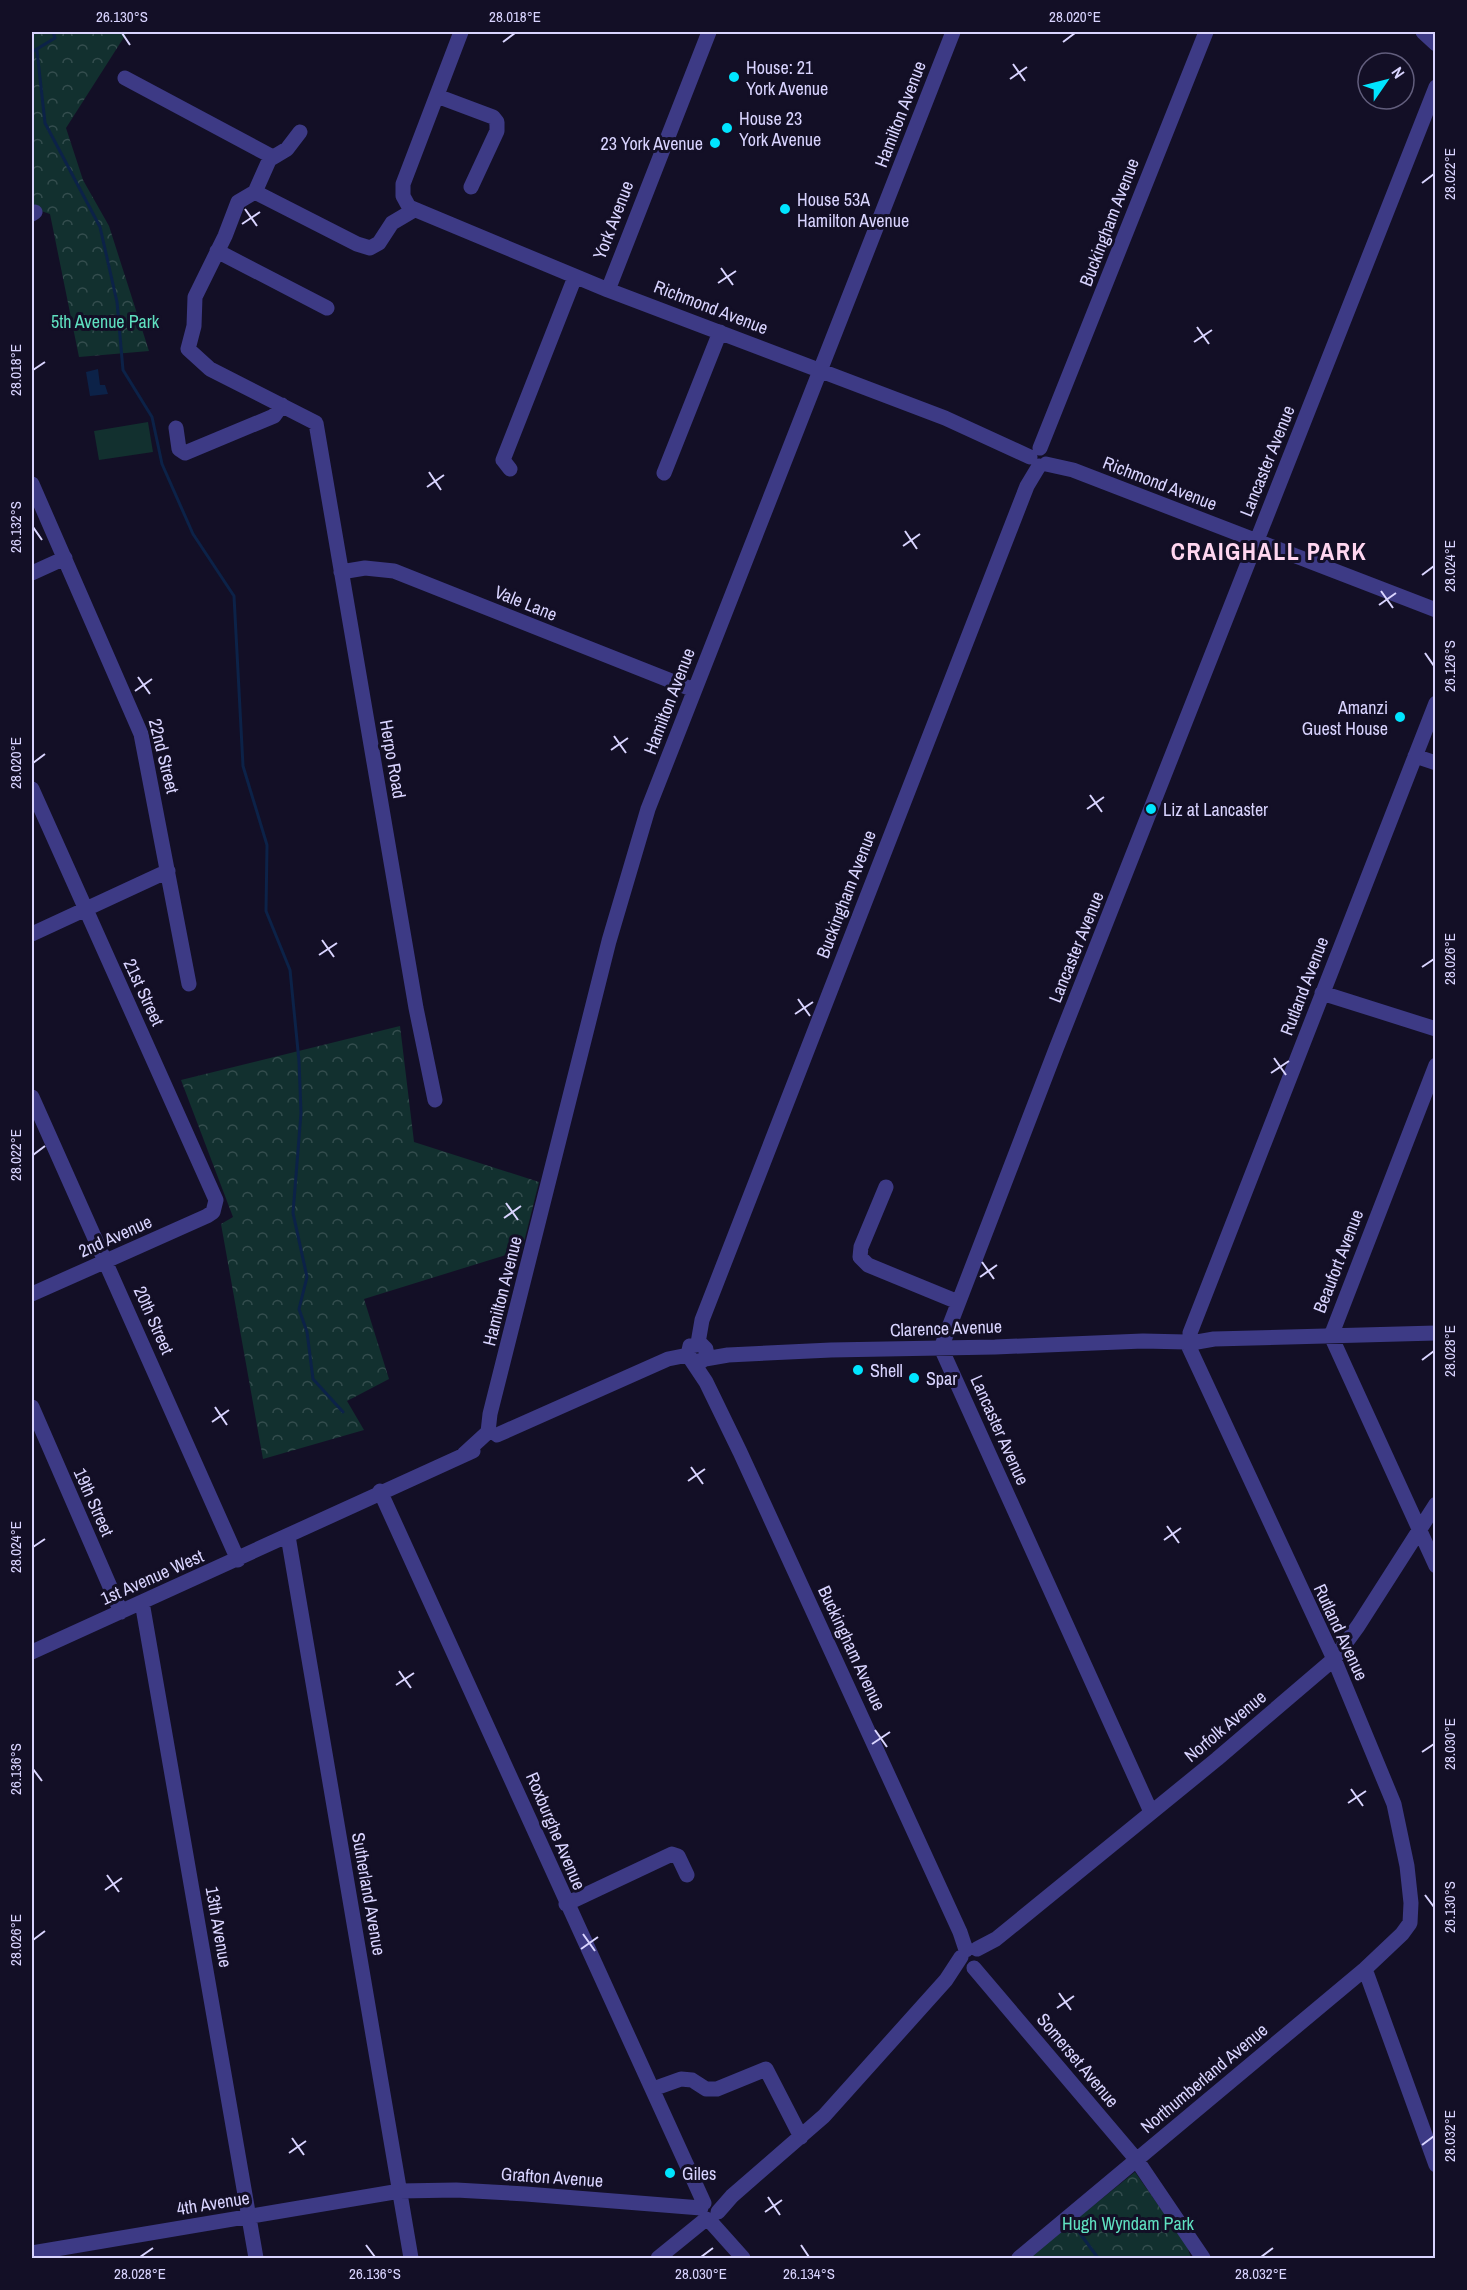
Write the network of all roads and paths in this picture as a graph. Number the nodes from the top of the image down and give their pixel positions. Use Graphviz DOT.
graph roads {
  1 [pos="461,32"];
  2 [pos="709,32"];
  3 [pos="953,32"];
  4 [pos="1206,32"];
  5 [pos="1423,32"];
  6 [pos="1436,44"];
  7 [pos="125,78"];
  8 [pos="1436,87"];
  9 [pos="437,96"];
  10 [pos="300,132"];
  11 [pos="272,158"];
  12 [pos="471,187"];
  13 [pos="255,192"];
  14 [pos="410,207"];
  15 [pos="217,251"];
  16 [pos="575,277"];
  17 [pos="608,290"];
  18 [pos="327,308"];
  19 [pos="720,332"];
  20 [pos="819,369"];
  21 [pos="282,405"];
  22 [pos="176,429"];
  23 [pos="1039,457"];
  24 [pos="510,469"];
  25 [pos="664,473"];
  26 [pos="32,484"];
  27 [pos="1256,540"];
  28 [pos="65,558"];
  29 [pos="341,572"];
  30 [pos="32,573"];
  31 [pos="1436,610"];
  32 [pos="694,690"];
  33 [pos="1436,703"];
  34 [pos="1415,756"];
  35 [pos="1436,763"];
  36 [pos="32,789"];
  37 [pos="168,871"];
  38 [pos="85,909"];
  39 [pos="32,934"];
  40 [pos="189,984"];
  41 [pos="1322,993"];
  42 [pos="1436,1029"];
  43 [pos="1436,1065"];
  44 [pos="32,1097"];
  45 [pos="435,1100"];
  46 [pos="886,1187"];
  47 [pos="213,1212"];
  48 [pos="106,1261"];
  49 [pos="32,1294"];
  50 [pos="958,1302"];
  51 [pos="1436,1333"];
  52 [pos="1331,1336"];
  53 [pos="1192,1339"];
  54 [pos="941,1348"];
  55 [pos="698,1353"];
  56 [pos="32,1407"];
  57 [pos="491,1437"];
  58 [pos="380,1491"];
  59 [pos="1436,1504"];
  60 [pos="1419,1530"];
  61 [pos="288,1536"];
  62 [pos="237,1560"];
  63 [pos="1436,1566"];
  64 [pos="142,1602"];
  65 [pos="121,1612"];
  66 [pos="32,1652"];
  67 [pos="1334,1659"];
  68 [pos="1151,1812"];
  69 [pos="687,1875"];
  70 [pos="566,1904"];
  71 [pos="1410,1923"];
  72 [pos="973,1957"];
  73 [pos="1365,1969"];
  74 [pos="653,2089"];
  75 [pos="801,2137"];
  76 [pos="1136,2159"];
  77 [pos="1436,2165"];
  78 [pos="400,2191"];
  79 [pos="709,2211"];
  80 [pos="249,2218"];
  81 [pos="32,2253"];
  82 [pos="256,2259"];
  83 [pos="411,2259"];
  84 [pos="658,2259"];
  85 [pos="743,2259"];
  86 [pos="1019,2259"];
  87 [pos="1203,2259"];
  1 -- 9 [label="street"];
  2 -- 17 [label="street, York Avenue"];
  3 -- 20 [label="street, Hamilton Avenue"];
  4 -- 23 [label="street, Buckingham Avenue"];
  5 -- 6 [label="street"];
  7 -- 11 [label="street"];
  8 -- 27 [label="street, Lancaster Avenue"];
  9 -- 12 [label="street"];
  9 -- 14 [label="street"];
  10 -- 11 [label="street"];
  11 -- 13 [label="street"];
  13 -- 14 [label="street"];
  13 -- 15 [label="street"];
  14 -- 16 [label="street, Richmond Avenue"];
  15 -- 18 [label="street"];
  15 -- 21 [label="street"];
  16 -- 17 [label="street, Richmond Avenue"];
  16 -- 24 [label="street"];
  17 -- 19 [label="street, Richmond Avenue"];
  19 -- 20 [label="street, Richmond Avenue"];
  19 -- 25 [label="street"];
  20 -- 23 [label="street, Richmond Avenue"];
  20 -- 32 [label="street, Hamilton Avenue"];
  21 -- 22 [label="street"];
  21 -- 29 [label="street, Herpo Road"];
  23 -- 27 [label="street, Richmond Avenue"];
  23 -- 55 [label="street, Buckingham Avenue"];
  26 -- 28 [label="street, 22nd Street"];
  27 -- 31 [label="street, Richmond Avenue"];
  27 -- 50 [label="street, Lancaster Avenue"];
  28 -- 30 [label="street"];
  28 -- 37 [label="street, 22nd Street"];
  29 -- 32 [label="street, Vale Lane"];
  29 -- 45 [label="street, Herpo Road"];
  32 -- 57 [label="street, Hamilton Avenue"];
  33 -- 34 [label="street, Rutland Avenue"];
  34 -- 35 [label="street"];
  34 -- 41 [label="street, Rutland Avenue"];
  36 -- 38 [label="street, 21st Street"];
  37 -- 38 [label="street"];
  37 -- 40 [label="street, 22nd Street"];
  38 -- 39 [label="street"];
  38 -- 47 [label="street, 21st Street"];
  41 -- 42 [label="street"];
  41 -- 53 [label="street, Rutland Avenue"];
  43 -- 52 [label="street, Beaufort Avenue"];
  44 -- 48 [label="street, 20th Street"];
  46 -- 50 [label="street"];
  47 -- 48 [label="street, 2nd Avenue"];
  48 -- 49 [label="street, 2nd Avenue"];
  48 -- 62 [label="street, 20th Street"];
  50 -- 54 [label="street, Lancaster Avenue"];
  51 -- 52 [label="street, Clarence Avenue"];
  52 -- 53 [label="street, Clarence Avenue"];
  52 -- 60 [label="street, Beaufort Avenue"];
  53 -- 54 [label="street, Clarence Avenue"];
  53 -- 67 [label="street, Rutland Avenue"];
  54 -- 55 [label="street, Clarence Avenue"];
  54 -- 68 [label="street, Lancaster Avenue"];
  55 -- 57 [label="street, Clarence Avenue"];
  55 -- 72 [label="street, Buckingham Avenue"];
  56 -- 65 [label="street, 19th Street"];
  57 -- 58 [label="street, Clarence Avenue"];
  58 -- 61 [label="street, Clarence Avenue"];
  58 -- 70 [label="street, Roxburghe Avenue"];
  59 -- 60 [label="street, Norfolk Avenue"];
  60 -- 63 [label="street, Beaufort Avenue"];
  60 -- 67 [label="street, Norfolk Avenue"];
  61 -- 62 [label="street, 1st Avenue West"];
  61 -- 78 [label="street, Sutherland Avenue"];
  62 -- 64 [label="street, 1st Avenue West"];
  64 -- 65 [label="street, 1st Avenue West"];
  64 -- 80 [label="street, 13th Avenue"];
  65 -- 66 [label="street, 1st Avenue West"];
  67 -- 68 [label="street, Norfolk Avenue"];
  67 -- 71 [label="street, Rutland Avenue"];
  68 -- 72 [label="street, Norfolk Avenue"];
  69 -- 70 [label="street"];
  70 -- 74 [label="street, Roxburghe Avenue"];
  71 -- 73 [label="street, Northumberland Avenue"];
  72 -- 75 [label="street"];
  72 -- 76 [label="street, Somerset Avenue"];
  73 -- 76 [label="street, Northumberland Avenue"];
  73 -- 77 [label="street"];
  74 -- 75 [label="street"];
  74 -- 79 [label="street, Roxburghe Avenue"];
  75 -- 79 [label="street"];
  76 -- 86 [label="street, Northumberland Avenue"];
  76 -- 87 [label="street, Somerset Avenue"];
  78 -- 79 [label="street, Grafton Avenue"];
  78 -- 80 [label="street, 4th Avenue"];
  78 -- 83 [label="street, Sutherland Avenue"];
  79 -- 84 [label="street"];
  79 -- 85 [label="street, Roxburghe Avenue"];
  80 -- 81 [label="street, 4th Avenue"];
  80 -- 82 [label="street, 13th Avenue"];
}
